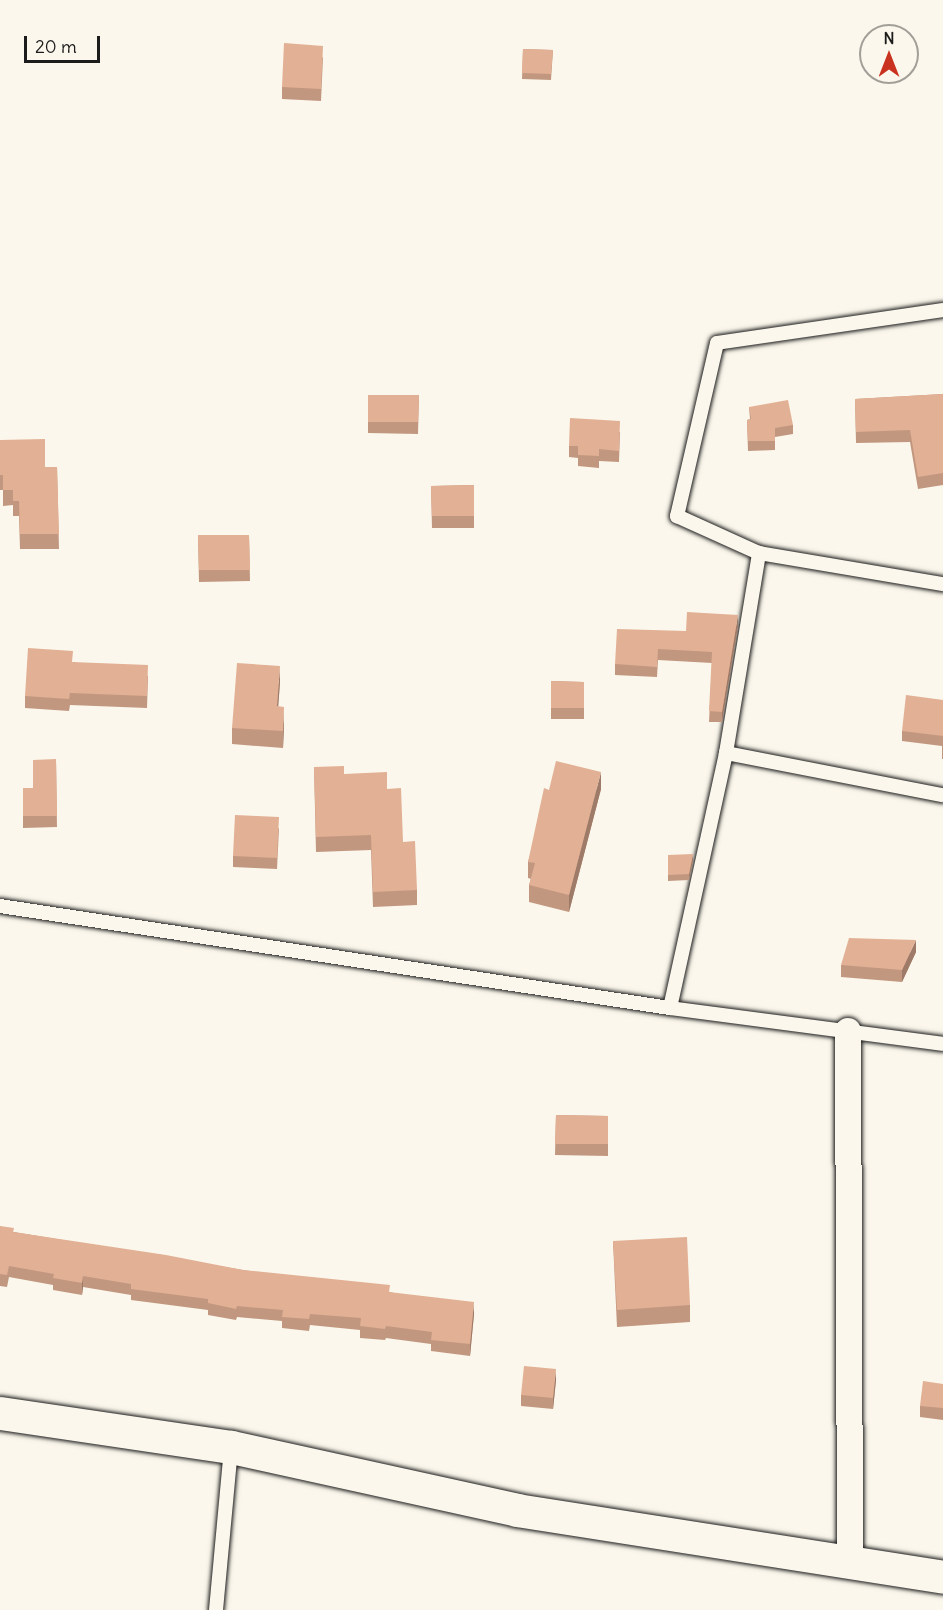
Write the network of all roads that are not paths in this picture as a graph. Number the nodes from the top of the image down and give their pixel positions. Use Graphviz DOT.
graph roads {
  1 [pos="943,310"];
  2 [pos="759,553"];
  3 [pos="943,584"];
  4 [pos="726,753"];
  5 [pos="943,795"];
  6 [pos="0,906"];
  7 [pos="670,1008"];
  8 [pos="848,1031"];
  9 [pos="943,1044"];
  10 [pos="0,1413"];
  11 [pos="231,1447"];
  12 [pos="850,1562"];
  13 [pos="943,1578"];
  14 [pos="216,1610"];
  1 -- 2 [label="lane"];
  2 -- 3 [label="lane"];
  2 -- 4 [label="lane"];
  4 -- 5 [label="lane"];
  4 -- 7 [label="lane"];
  6 -- 7 [label="lane"];
  7 -- 8 [label="lane"];
  8 -- 9 [label="lane"];
  8 -- 12 [label="street"];
  10 -- 11 [label="main road"];
  11 -- 12 [label="main road"];
  11 -- 14 [label="lane"];
  12 -- 13 [label="main road"];
}
